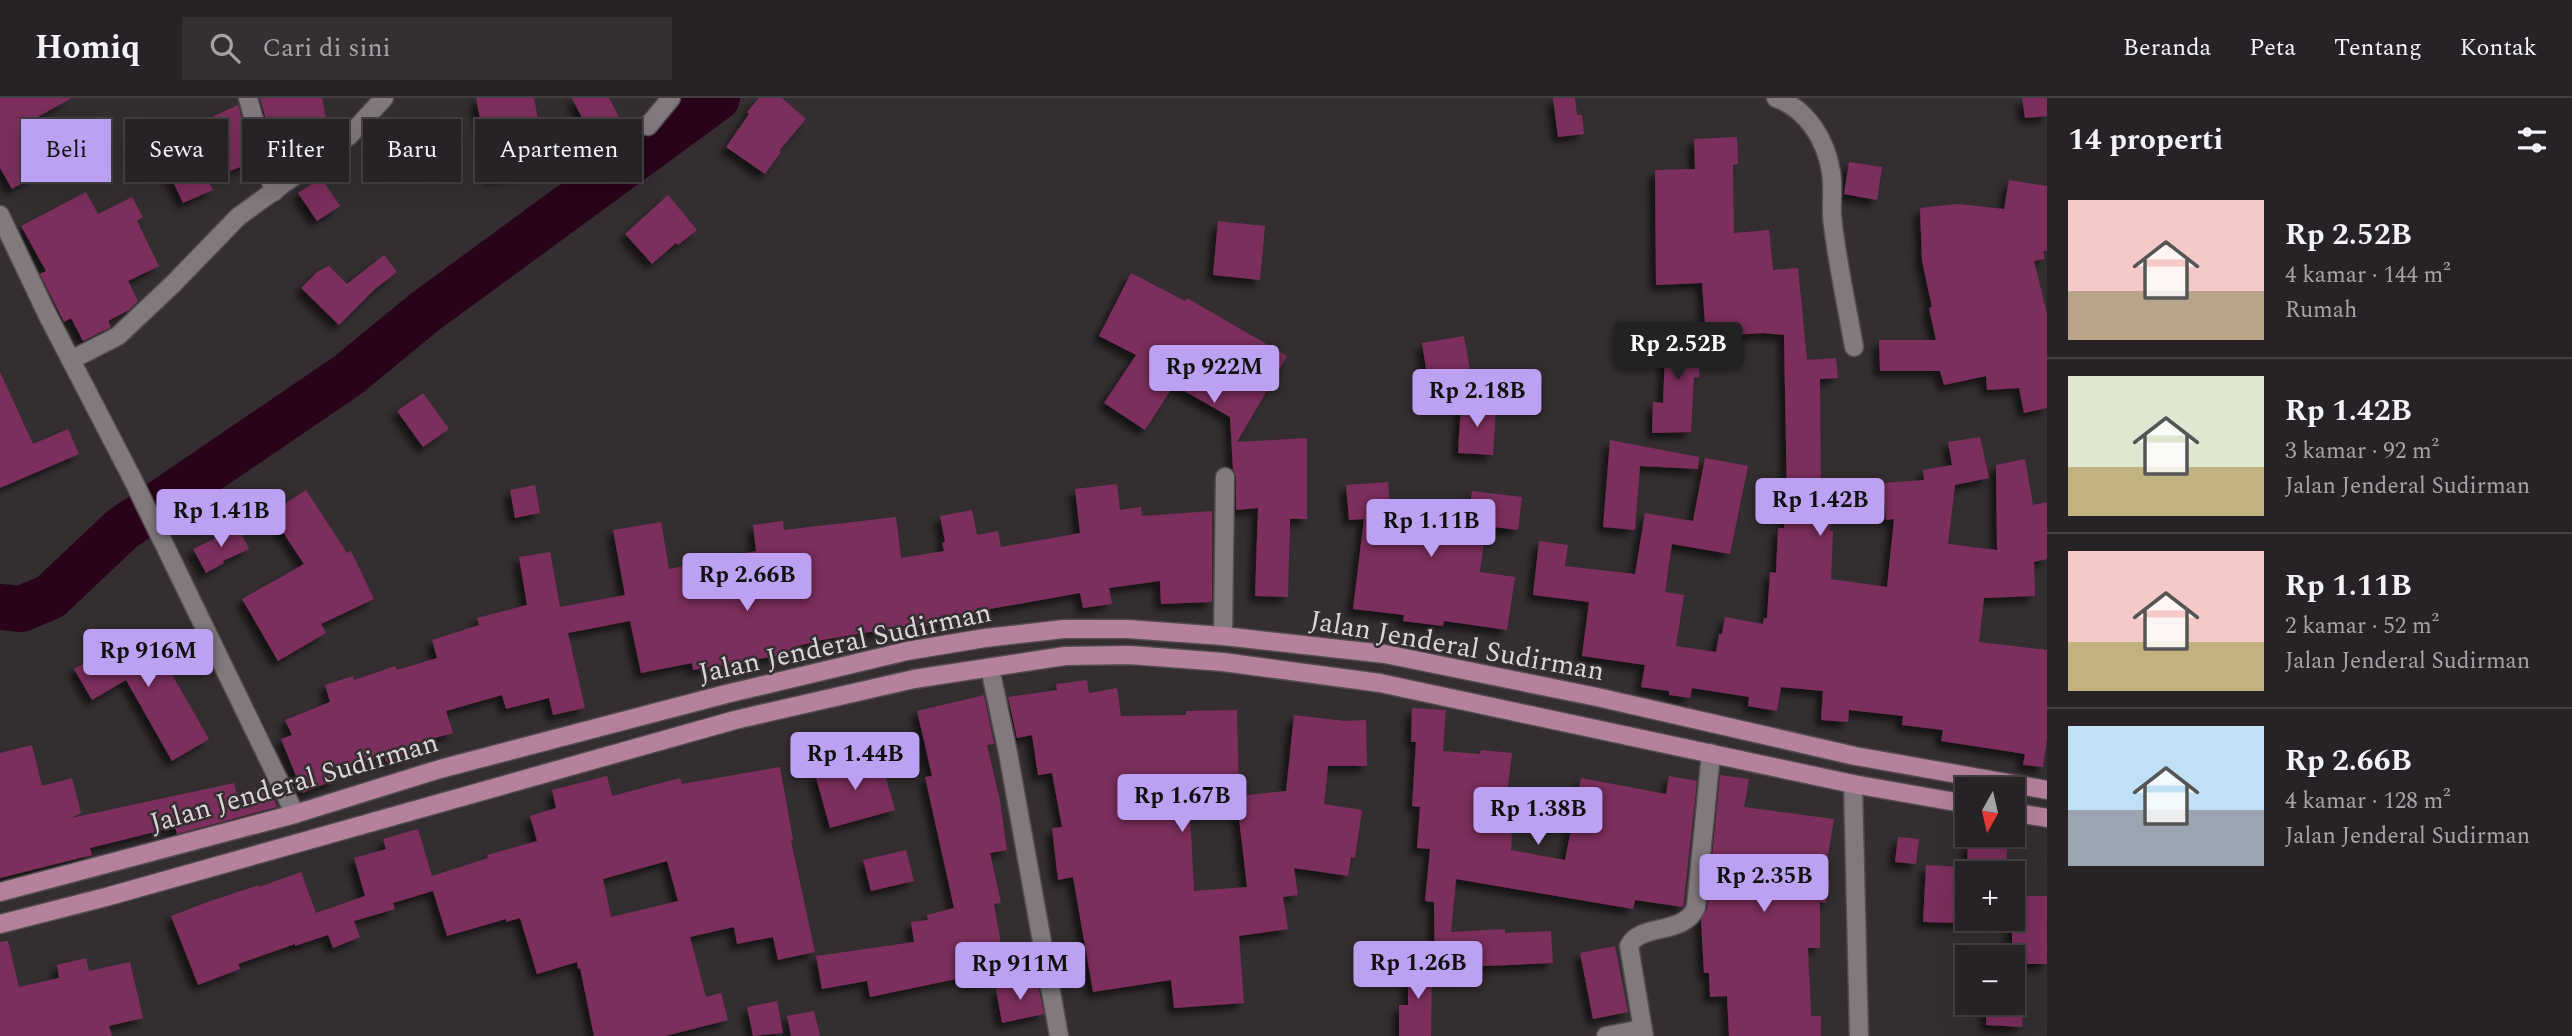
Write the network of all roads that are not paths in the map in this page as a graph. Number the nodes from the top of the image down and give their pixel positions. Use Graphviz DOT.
graph roads {
  1 [pos="248,98"];
  2 [pos="384,98"];
  3 [pos="671,98"];
  4 [pos="1776,98"];
  5 [pos="648,126"];
  6 [pos="274,192"];
  7 [pos="0,215"];
  8 [pos="1854,347"];
  9 [pos="71,360"];
  10 [pos="1225,477"];
  11 [pos="1223,636"];
  12 [pos="990,668"];
  13 [pos="726,694"];
  14 [pos="1597,697"];
  15 [pos="734,720"];
  16 [pos="1592,727"];
  17 [pos="1711,753"];
  18 [pos="1853,784"];
  19 [pos="2047,790"];
  20 [pos="1955,802"];
  21 [pos="295,814"];
  22 [pos="2025,814"];
  23 [pos="2047,818"];
  24 [pos="98,865"];
  25 [pos="0,892"];
  26 [pos="106,897"];
  27 [pos="0,924"];
  28 [pos="1643,1032"];
  29 [pos="1059,1036"];
  30 [pos="1606,1036"];
  31 [pos="1859,1036"];
  1 -- 6 [label="street"];
  2 -- 6 [label="street"];
  3 -- 5 [label="street"];
  4 -- 8 [label="street"];
  6 -- 9 [label="street"];
  7 -- 9 [label="street"];
  9 -- 21 [label="street"];
  10 -- 11 [label="street"];
  11 -- 13 [label="main road, Jalan Jenderal Sudirman"];
  11 -- 14 [label="main road, Jalan Jenderal Sudirman"];
  12 -- 15 [label="main road, Jalan Jenderal Sudirman"];
  12 -- 16 [label="main road, Jalan Jenderal Sudirman"];
  12 -- 29 [label="street"];
  13 -- 15 [label="main road"];
  13 -- 21 [label="main road, Jalan Jenderal Sudirman"];
  14 -- 16 [label="main road"];
  14 -- 19 [label="main road, Jalan Jenderal Sudirman"];
  15 -- 26 [label="main road, Jalan Jenderal Sudirman"];
  16 -- 17 [label="main road, Jalan Jenderal Sudirman"];
  17 -- 18 [label="main road, Jalan Jenderal Sudirman"];
  17 -- 28 [label="street"];
  18 -- 20 [label="main road, Jalan Jenderal Sudirman"];
  18 -- 31 [label="street"];
  21 -- 24 [label="main road, Jalan Jenderal Sudirman"];
  22 -- 23 [label="main road"];
  24 -- 25 [label="main road, Jalan Jenderal Sudirman"];
  24 -- 26 [label="main road"];
  26 -- 27 [label="main road, Jalan Jenderal Sudirman"];
  28 -- 30 [label="street"];
}
